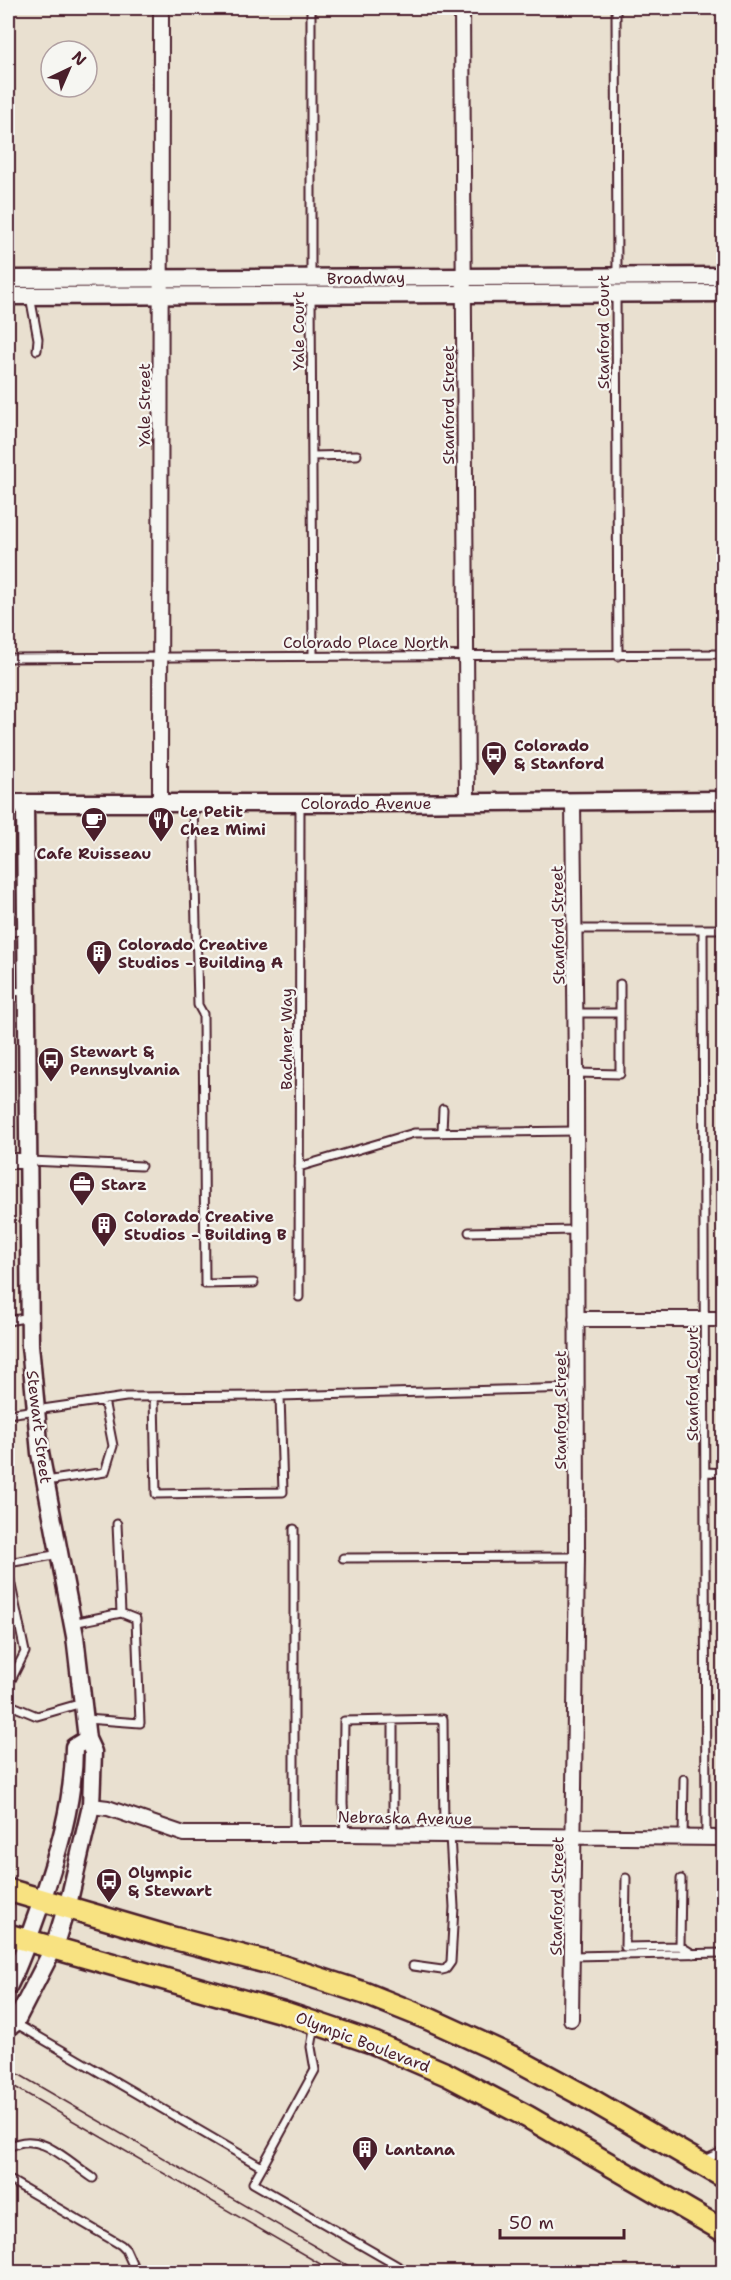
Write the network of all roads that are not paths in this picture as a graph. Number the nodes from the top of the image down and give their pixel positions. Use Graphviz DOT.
graph roads {
  1 [pos="161,8"];
  2 [pos="311,8"];
  3 [pos="462,8"];
  4 [pos="616,8"];
  5 [pos="723,276"];
  6 [pos="464,277"];
  7 [pos="617,277"];
  8 [pos="8,279"];
  9 [pos="161,288"];
  10 [pos="311,288"];
  11 [pos="723,293"];
  12 [pos="616,294"];
  13 [pos="464,295"];
  14 [pos="8,296"];
  15 [pos="30,296"];
  16 [pos="37,350"];
  17 [pos="312,456"];
  18 [pos="357,456"];
  19 [pos="723,654"];
  20 [pos="313,655"];
  21 [pos="466,656"];
  22 [pos="618,656"];
  23 [pos="159,657"];
  24 [pos="8,658"];
  25 [pos="723,800"];
  26 [pos="467,801"];
  27 [pos="573,802"];
  28 [pos="8,803"];
  29 [pos="25,803"];
  30 [pos="160,803"];
  31 [pos="193,803"];
  32 [pos="300,803"];
  33 [pos="574,929"];
  34 [pos="703,929"];
  35 [pos="723,929"];
  36 [pos="28,931"];
  37 [pos="8,932"];
  38 [pos="620,984"];
  39 [pos="8,991"];
  40 [pos="28,992"];
  41 [pos="576,1013"];
  42 [pos="620,1013"];
  43 [pos="576,1073"];
  44 [pos="442,1109"];
  45 [pos="576,1131"];
  46 [pos="442,1132"];
  47 [pos="8,1161"];
  48 [pos="28,1161"];
  49 [pos="141,1166"];
  50 [pos="299,1167"];
  51 [pos="575,1230"];
  52 [pos="470,1232"];
  53 [pos="254,1283"];
  54 [pos="299,1297"];
  55 [pos="30,1317"];
  56 [pos="576,1318"];
  57 [pos="706,1319"];
  58 [pos="723,1319"];
  59 [pos="8,1321"];
  60 [pos="576,1388"];
  61 [pos="280,1396"];
  62 [pos="154,1397"];
  63 [pos="104,1400"];
  64 [pos="35,1410"];
  65 [pos="8,1414"];
  66 [pos="706,1472"];
  67 [pos="723,1473"];
  68 [pos="46,1481"];
  69 [pos="117,1524"];
  70 [pos="294,1529"];
  71 [pos="60,1554"];
  72 [pos="577,1557"];
  73 [pos="343,1558"];
  74 [pos="8,1563"];
  75 [pos="8,1571"];
  76 [pos="120,1613"];
  77 [pos="73,1623"];
  78 [pos="8,1686"];
  79 [pos="8,1704"];
  80 [pos="85,1711"];
  81 [pos="393,1720"];
  82 [pos="87,1739"];
  83 [pos="684,1779"];
  84 [pos="91,1806"];
  85 [pos="294,1833"];
  86 [pos="345,1834"];
  87 [pos="393,1834"];
  88 [pos="447,1835"];
  89 [pos="574,1836"];
  90 [pos="683,1838"];
  91 [pos="706,1838"];
  92 [pos="723,1838"];
  93 [pos="626,1878"];
  94 [pos="681,1879"];
  95 [pos="8,1890"];
  96 [pos="42,1899"];
  97 [pos="67,1906"];
  98 [pos="18,1938"];
  99 [pos="680,1946"];
  100 [pos="54,1947"];
  101 [pos="723,1953"];
  102 [pos="693,1954"];
  103 [pos="572,1956"];
  104 [pos="413,1966"];
  105 [pos="8,1987"];
  106 [pos="571,2019"];
  107 [pos="316,2024"];
  108 [pos="11,2026"];
  109 [pos="8,2148"];
  110 [pos="723,2151"];
  111 [pos="698,2163"];
  112 [pos="262,2167"];
  113 [pos="723,2177"];
  114 [pos="93,2178"];
  115 [pos="8,2179"];
  116 [pos="723,2231"];
  117 [pos="136,2272"];
  118 [pos="408,2272"];
  1 -- 9 [label="street, Yale Street"];
  2 -- 10 [label="lane, Yale Court"];
  3 -- 6 [label="street, Stanford Street"];
  4 -- 7 [label="lane, Stanford Court"];
  5 -- 7 [label="street, Broadway"];
  6 -- 7 [label="street, Broadway"];
  6 -- 10 [label="street, Broadway"];
  6 -- 13 [label="street, Stanford Street"];
  7 -- 12 [label="lane, Stanford Court"];
  8 -- 9 [label="street, Broadway"];
  9 -- 10 [label="street, Broadway"];
  9 -- 15 [label="street, Broadway"];
  9 -- 23 [label="street, Yale Street"];
  10 -- 13 [label="street, Broadway"];
  10 -- 17 [label="lane, Yale Court"];
  11 -- 12 [label="street, Broadway"];
  12 -- 13 [label="street, Broadway"];
  12 -- 22 [label="lane, Stanford Court"];
  13 -- 21 [label="street, Stanford Street"];
  14 -- 15 [label="street, Broadway"];
  15 -- 16 [label="lane"];
  17 -- 18 [label="lane"];
  17 -- 20 [label="lane, Yale Court"];
  19 -- 22 [label="lane, Colorado Place North"];
  20 -- 21 [label="lane, Colorado Place North"];
  20 -- 23 [label="lane, Colorado Place North"];
  21 -- 22 [label="lane, Colorado Place North"];
  21 -- 26 [label="street, Stanford Street"];
  23 -- 24 [label="lane, Colorado Place North"];
  23 -- 30 [label="street, Yale Street"];
  25 -- 27 [label="street, Colorado Avenue"];
  26 -- 27 [label="street, Colorado Avenue"];
  26 -- 32 [label="street, Colorado Avenue"];
  27 -- 33 [label="street, Stanford Street"];
  28 -- 29 [label="street, Colorado Avenue"];
  29 -- 30 [label="street, Colorado Avenue"];
  29 -- 36 [label="street, Stewart Street"];
  30 -- 31 [label="street, Colorado Avenue"];
  31 -- 32 [label="street, Colorado Avenue"];
  31 -- 53 [label="lane"];
  32 -- 50 [label="lane, Bachner Way"];
  33 -- 34 [label="lane"];
  33 -- 41 [label="street, Stanford Street"];
  34 -- 35 [label="lane"];
  34 -- 57 [label="lane, Stanford Court"];
  36 -- 37 [label="lane"];
  36 -- 40 [label="street, Stewart Street"];
  38 -- 42 [label="lane"];
  39 -- 40 [label="lane"];
  40 -- 48 [label="street, Stewart Street"];
  41 -- 42 [label="lane"];
  41 -- 43 [label="street, Stanford Street"];
  42 -- 43 [label="lane"];
  43 -- 45 [label="street, Stanford Street"];
  44 -- 46 [label="lane"];
  45 -- 46 [label="lane"];
  45 -- 51 [label="street, Stanford Street"];
  46 -- 50 [label="lane"];
  47 -- 48 [label="street"];
  48 -- 49 [label="lane"];
  48 -- 55 [label="street, Stewart Street"];
  50 -- 54 [label="lane, Bachner Way"];
  51 -- 52 [label="lane"];
  51 -- 56 [label="street, Stanford Street"];
  55 -- 59 [label="lane"];
  55 -- 64 [label="street, Stewart Street"];
  56 -- 57 [label="street"];
  56 -- 60 [label="street, Stanford Street"];
  57 -- 58 [label="street"];
  57 -- 66 [label="lane, Stanford Court"];
  60 -- 61 [label="lane"];
  60 -- 72 [label="street, Stanford Street"];
  61 -- 62 [label="lane"];
  61 -- 62 [label="lane"];
  62 -- 63 [label="lane"];
  63 -- 64 [label="lane"];
  63 -- 68 [label="lane"];
  64 -- 65 [label="lane"];
  64 -- 68 [label="street, Stewart Street"];
  66 -- 67 [label="lane"];
  66 -- 91 [label="lane, Stanford Court"];
  68 -- 71 [label="street, Stewart Street"];
  69 -- 76 [label="lane"];
  70 -- 85 [label="lane"];
  71 -- 74 [label="lane"];
  71 -- 77 [label="street, Stewart Street"];
  72 -- 73 [label="lane"];
  72 -- 89 [label="street, Stanford Street"];
  75 -- 78 [label="lane"];
  76 -- 77 [label="lane"];
  76 -- 80 [label="lane"];
  77 -- 80 [label="street, Stewart Street"];
  79 -- 80 [label="lane"];
  80 -- 82 [label="street, Stewart Street"];
  81 -- 86 [label="lane"];
  81 -- 87 [label="lane"];
  81 -- 88 [label="lane"];
  82 -- 84 [label="street, Stewart Street"];
  82 -- 96 [label="street"];
  83 -- 90 [label="lane"];
  84 -- 85 [label="street, Nebraska Avenue"];
  84 -- 97 [label="street, Stewart Street"];
  85 -- 86 [label="street, Nebraska Avenue"];
  86 -- 87 [label="street, Nebraska Avenue"];
  87 -- 88 [label="street, Nebraska Avenue"];
  88 -- 89 [label="street, Nebraska Avenue"];
  88 -- 104 [label="lane"];
  89 -- 90 [label="street, Nebraska Avenue"];
  89 -- 103 [label="street, Stanford Street"];
  90 -- 91 [label="street, Nebraska Avenue"];
  91 -- 92 [label="street, Nebraska Avenue"];
  93 -- 99 [label="lane"];
  94 -- 99 [label="lane"];
  95 -- 96 [label="main road"];
  96 -- 97 [label="main road"];
  96 -- 98 [label="street"];
  97 -- 100 [label="street, Stewart Street"];
  97 -- 111 [label="main road"];
  98 -- 100 [label="main road, Olympic Boulevard"];
  98 -- 105 [label="street"];
  99 -- 102 [label="lane"];
  100 -- 107 [label="main road, Olympic Boulevard"];
  100 -- 108 [label="street, Stewart Street"];
  101 -- 102 [label="lane"];
  102 -- 103 [label="lane"];
  103 -- 106 [label="street, Stanford Street"];
  107 -- 112 [label="lane"];
  107 -- 116 [label="main road, Olympic Boulevard"];
  108 -- 112 [label="lane"];
  109 -- 114 [label="lane"];
  110 -- 111 [label="lane"];
  111 -- 113 [label="main road"];
  112 -- 118 [label="lane"];
  115 -- 117 [label="lane"];
}
